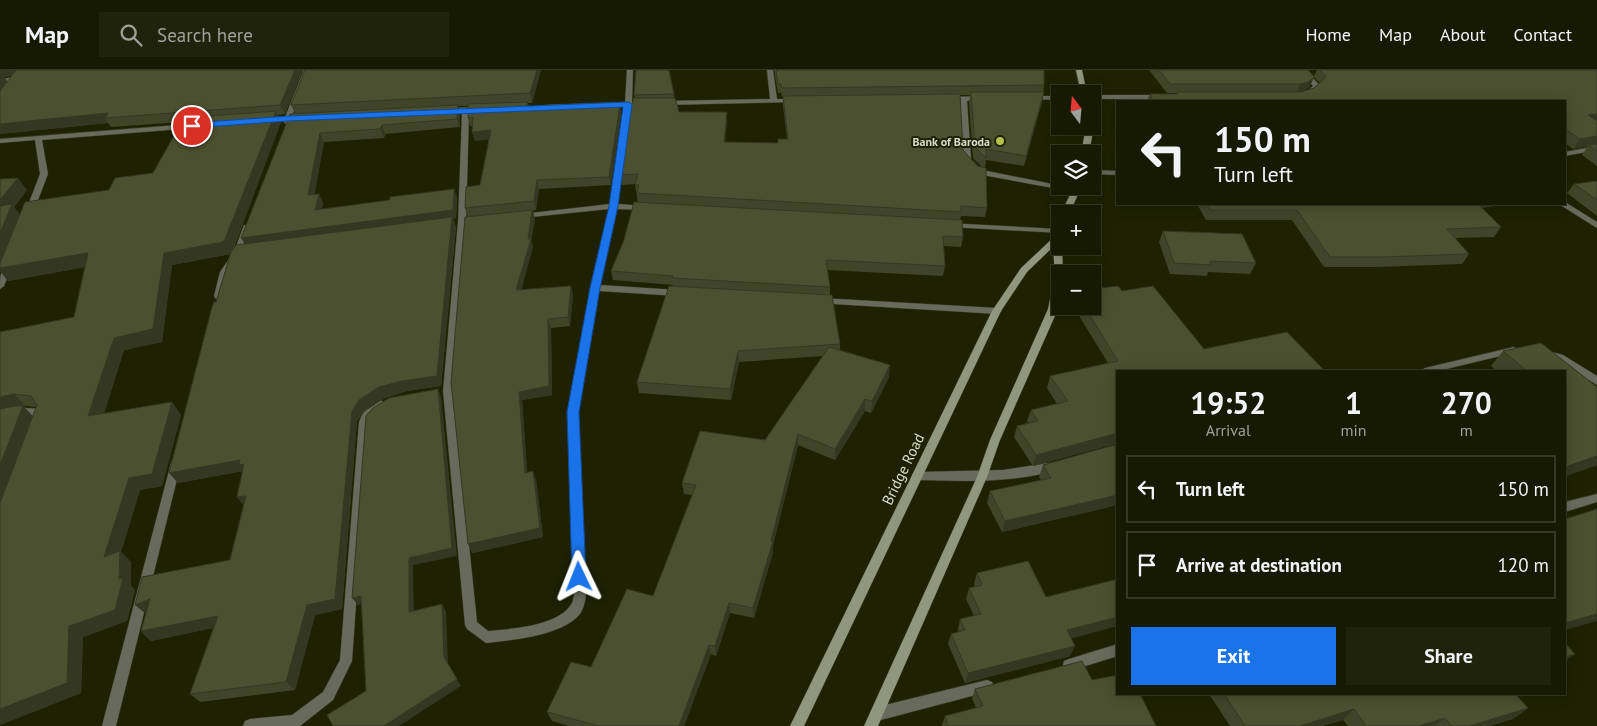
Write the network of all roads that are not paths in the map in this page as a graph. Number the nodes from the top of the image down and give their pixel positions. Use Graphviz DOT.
graph roads {
  1 [pos="24,70"];
  2 [pos="307,70"];
  3 [pos="630,70"];
  4 [pos="770,70"];
  5 [pos="1079,70"];
  6 [pos="1308,72"];
  7 [pos="18,79"];
  8 [pos="0,81"];
  9 [pos="1082,85"];
  10 [pos="12,87"];
  11 [pos="1101,97"];
  12 [pos="1170,97"];
  13 [pos="1296,97"];
  14 [pos="992,98"];
  15 [pos="1021,98"];
  16 [pos="1051,98"];
  17 [pos="943,99"];
  18 [pos="963,99"];
  19 [pos="774,101"];
  20 [pos="804,101"];
  21 [pos="628,104"];
  22 [pos="647,104"];
  23 [pos="657,104"];
  24 [pos="532,108"];
  25 [pos="466,110"];
  26 [pos="485,110"];
  27 [pos="436,112"];
  28 [pos="288,118"];
  29 [pos="307,118"];
  30 [pos="258,121"];
  31 [pos="198,126"];
  32 [pos="281,136"];
  33 [pos="38,138"];
  34 [pos="0,141"];
  35 [pos="1597,148"];
  36 [pos="1566,154"];
  37 [pos="1101,172"];
  38 [pos="1116,173"];
  39 [pos="1051,184"];
  40 [pos="1566,205"];
  41 [pos="614,206"];
  42 [pos="653,208"];
  43 [pos="251,216"];
  44 [pos="508,217"];
  45 [pos="27,218"];
  46 [pos="940,224"];
  47 [pos="1597,226"];
  48 [pos="1051,232"];
  49 [pos="1051,241"];
  50 [pos="14,252"];
  51 [pos="1059,255"];
  52 [pos="0,286"];
  53 [pos="595,288"];
  54 [pos="683,293"];
  55 [pos="810,300"];
  56 [pos="214,310"];
  57 [pos="997,311"];
  58 [pos="1523,350"];
  59 [pos="1542,352"];
  60 [pos="1429,370"];
  61 [pos="1597,381"];
  62 [pos="394,400"];
  63 [pos="0,418"];
  64 [pos="35,434"];
  65 [pos="178,455"];
  66 [pos="1062,464"];
  67 [pos="917,476"];
  68 [pos="982,477"];
  69 [pos="1597,498"];
  70 [pos="1566,507"];
  71 [pos="1116,651"];
  72 [pos="1053,669"];
  73 [pos="997,683"];
  74 [pos="874,720"];
  75 [pos="109,726"];
  76 [pos="250,726"];
  77 [pos="797,726"];
  1 -- 7 [label="street"];
  2 -- 28 [label="street"];
  3 -- 21 [label="street"];
  4 -- 19 [label="street"];
  5 -- 9 [label="street"];
  6 -- 13 [label="street"];
  7 -- 8 [label="street"];
  7 -- 10 [label="street"];
  11 -- 12 [label="street"];
  14 -- 18 [label="street"];
  15 -- 16 [label="street"];
  17 -- 18 [label="street"];
  18 -- 39 [label="street"];
  19 -- 20 [label="street"];
  19 -- 23 [label="street"];
  21 -- 22 [label="street"];
  21 -- 24 [label="street"];
  21 -- 41 [label="street"];
  25 -- 26 [label="street"];
  25 -- 27 [label="street"];
  25 -- 53 [label="street"];
  28 -- 29 [label="street"];
  28 -- 30 [label="street"];
  28 -- 32 [label="street"];
  31 -- 33 [label="street"];
  33 -- 34 [label="street"];
  33 -- 45 [label="street"];
  35 -- 36 [label="street"];
  37 -- 38 [label="street"];
  40 -- 47 [label="street"];
  41 -- 42 [label="street"];
  41 -- 44 [label="street"];
  41 -- 53 [label="street"];
  43 -- 56 [label="street"];
  46 -- 48 [label="street"];
  49 -- 57 [label="street, Bridge Road"];
  50 -- 52 [label="street"];
  51 -- 68 [label="street"];
  53 -- 54 [label="street"];
  55 -- 57 [label="street"];
  57 -- 67 [label="street, Bridge Road"];
  58 -- 60 [label="street"];
  59 -- 61 [label="street"];
  62 -- 76 [label="street"];
  63 -- 64 [label="street"];
  65 -- 75 [label="street"];
  66 -- 68 [label="street"];
  67 -- 68 [label="street"];
  67 -- 77 [label="street, Bridge Road"];
  68 -- 74 [label="street"];
  69 -- 70 [label="street"];
  71 -- 72 [label="street"];
  73 -- 74 [label="street"];
}
